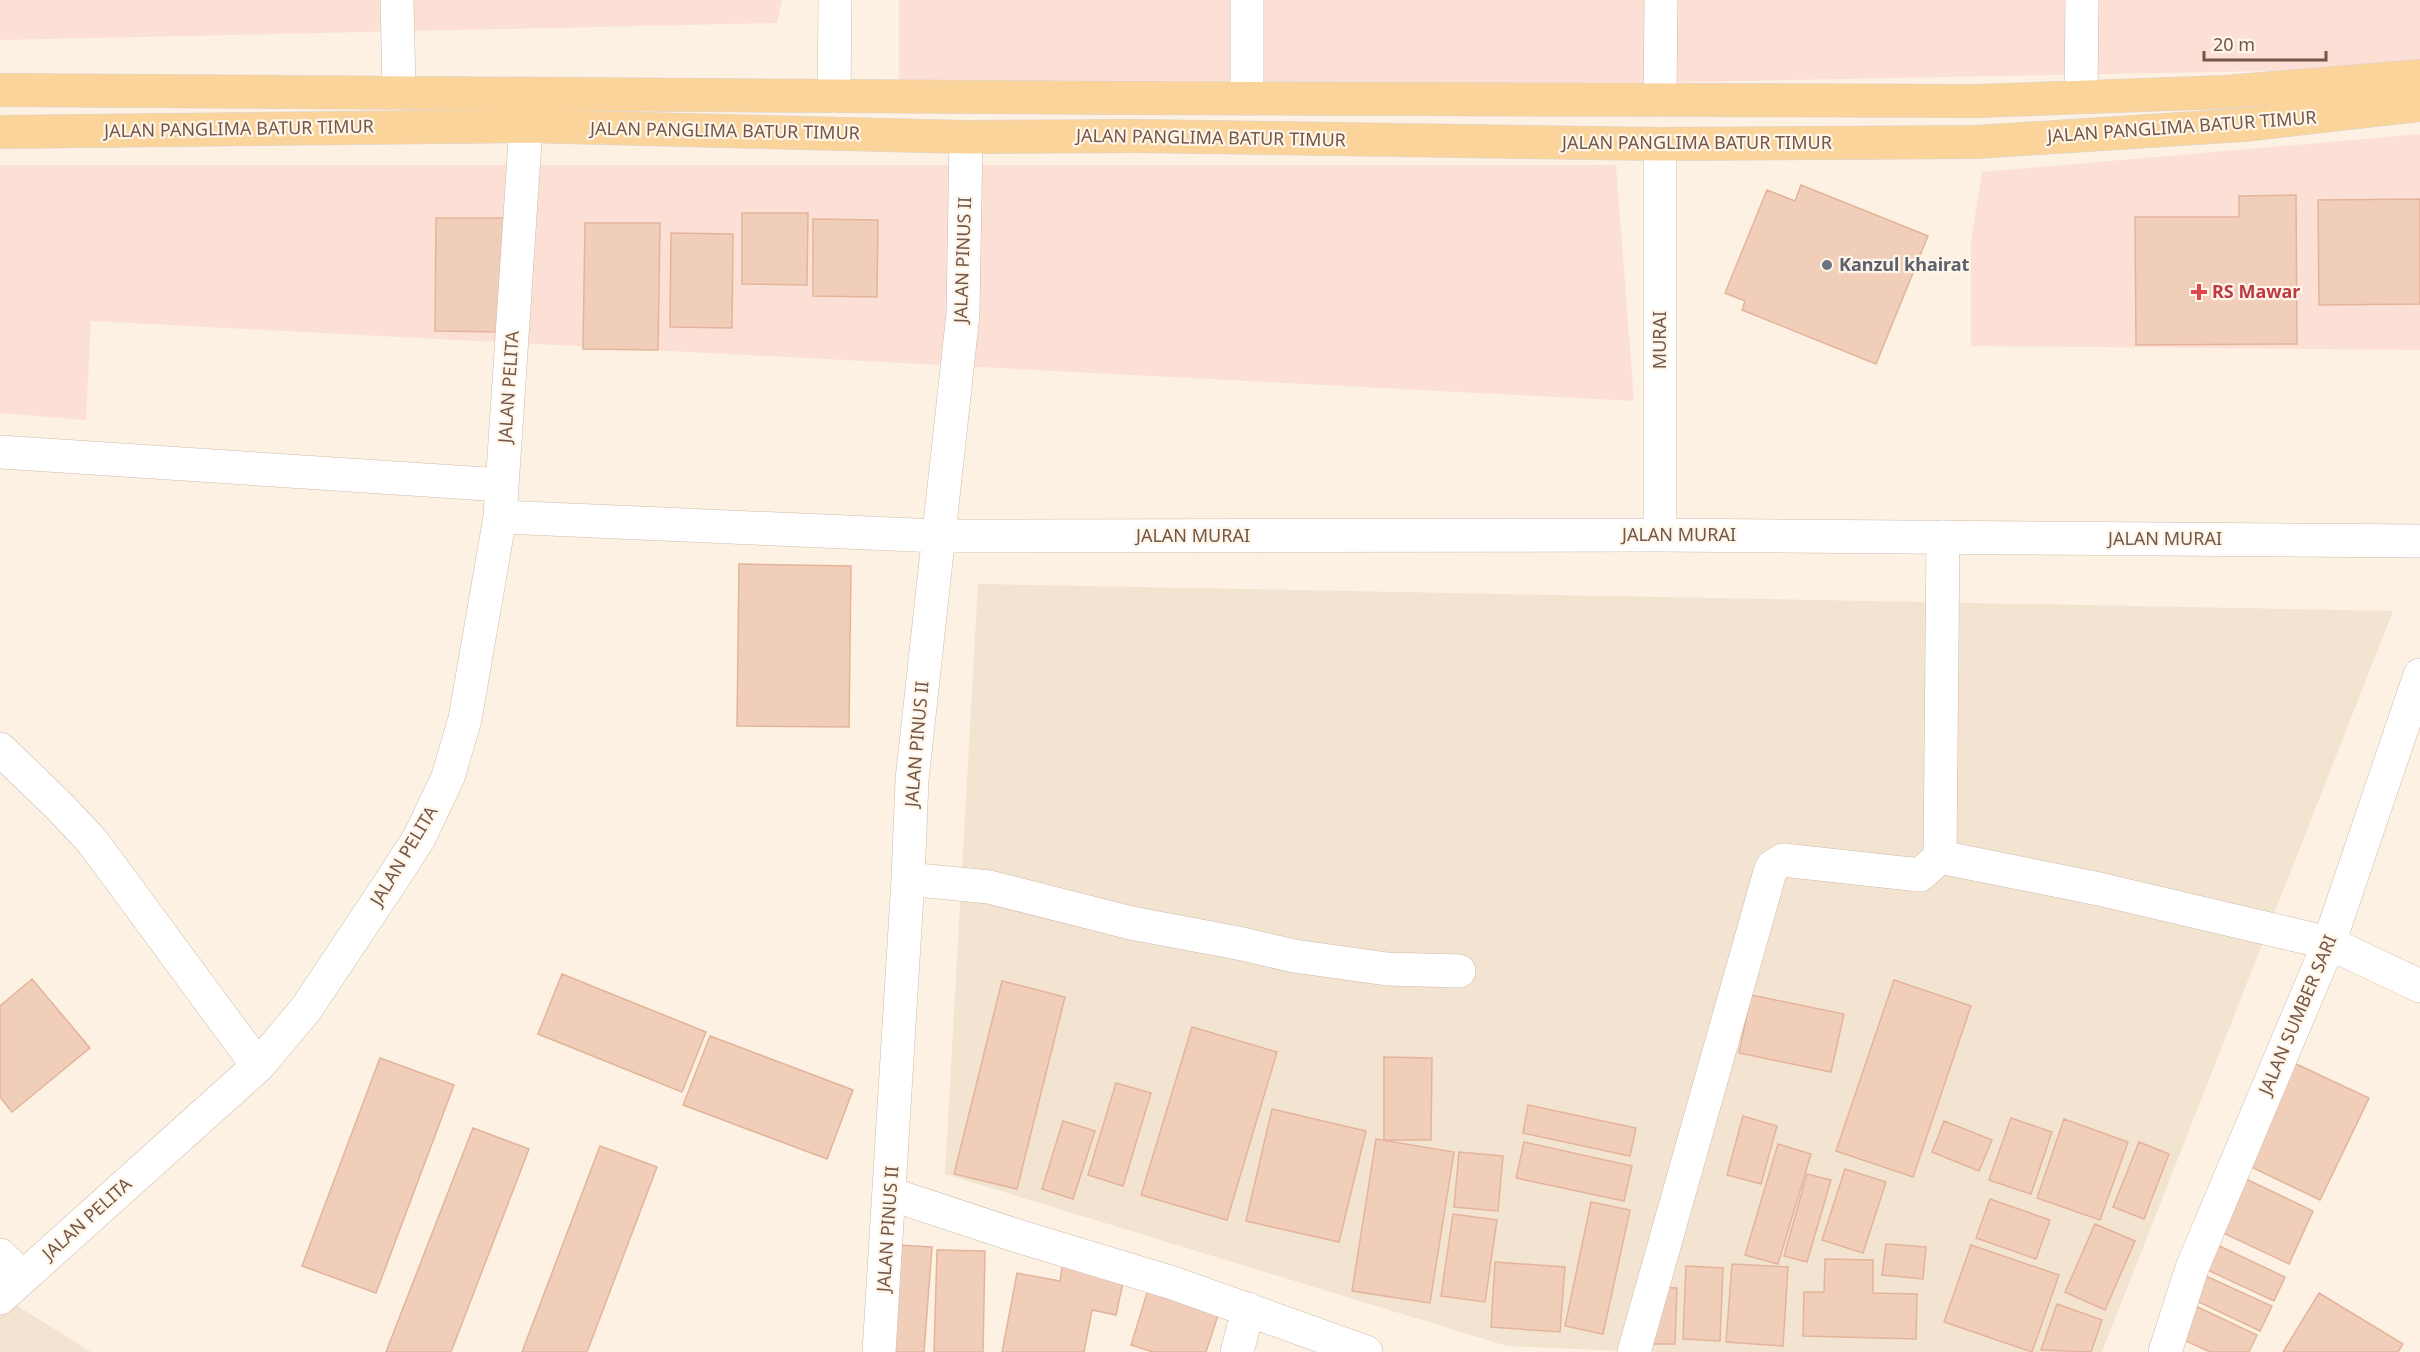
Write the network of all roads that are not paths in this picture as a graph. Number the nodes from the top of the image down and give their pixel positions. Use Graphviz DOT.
graph roads {
  1 [pos="397,0"];
  2 [pos="835,0"];
  3 [pos="1247,0"];
  4 [pos="1661,0"];
  5 [pos="2082,0"];
  6 [pos="2420,76"];
  7 [pos="0,90"];
  8 [pos="399,93"];
  9 [pos="834,96"];
  10 [pos="2081,97"];
  11 [pos="1247,99"];
  12 [pos="1379,99"];
  13 [pos="1660,100"];
  14 [pos="2420,105"];
  15 [pos="526,126"];
  16 [pos="0,132"];
  17 [pos="966,137"];
  18 [pos="1378,140"];
  19 [pos="1660,144"];
  20 [pos="0,452"];
  21 [pos="502,484"];
  22 [pos="500,517"];
  23 [pos="1660,535"];
  24 [pos="938,536"];
  25 [pos="1943,537"];
  26 [pos="2420,541"];
  27 [pos="2420,675"];
  28 [pos="0,749"];
  29 [pos="1940,857"];
  30 [pos="908,879"];
  31 [pos="2329,943"];
  32 [pos="1459,971"];
  33 [pos="2420,986"];
  34 [pos="258,1066"];
  35 [pos="890,1194"];
  36 [pos="7,1277"];
  37 [pos="1248,1309"];
  38 [pos="879,1352"];
  39 [pos="1237,1352"];
  40 [pos="1366,1352"];
  41 [pos="1634,1352"];
  42 [pos="2165,1352"];
  1 -- 8 [label="street"];
  2 -- 9 [label="street"];
  3 -- 11 [label="street"];
  4 -- 13 [label="street"];
  5 -- 10 [label="street"];
  6 -- 10 [label="main road, JALAN PANGLIMA BATUR TIMUR"];
  7 -- 8 [label="main road, JALAN PANGLIMA BATUR TIMUR"];
  8 -- 9 [label="main road, JALAN PANGLIMA BATUR TIMUR"];
  9 -- 11 [label="main road, JALAN PANGLIMA BATUR TIMUR"];
  10 -- 13 [label="main road, JALAN PANGLIMA BATUR TIMUR"];
  11 -- 12 [label="main road, JALAN PANGLIMA BATUR TIMUR"];
  12 -- 13 [label="main road, JALAN PANGLIMA BATUR TIMUR"];
  12 -- 18 [label="main road"];
  14 -- 19 [label="main road, JALAN PANGLIMA BATUR TIMUR"];
  15 -- 16 [label="main road, JALAN PANGLIMA BATUR TIMUR"];
  15 -- 17 [label="main road, JALAN PANGLIMA BATUR TIMUR"];
  15 -- 21 [label="street, JALAN PELITA"];
  17 -- 18 [label="main road, JALAN PANGLIMA BATUR TIMUR"];
  17 -- 24 [label="street, JALAN PINUS II"];
  18 -- 19 [label="main road, JALAN PANGLIMA BATUR TIMUR"];
  19 -- 23 [label="street, MURAI"];
  20 -- 21 [label="street"];
  21 -- 22 [label="street, JALAN PELITA"];
  22 -- 24 [label="street, JALAN MURAI"];
  22 -- 34 [label="street, JALAN PELITA"];
  23 -- 24 [label="street, JALAN MURAI"];
  23 -- 25 [label="street, JALAN MURAI"];
  24 -- 30 [label="street, JALAN PINUS II"];
  25 -- 26 [label="street, JALAN MURAI"];
  25 -- 29 [label="street"];
  27 -- 31 [label="street, JALAN SUMBER SARI"];
  28 -- 34 [label="street"];
  29 -- 31 [label="street"];
  29 -- 41 [label="street"];
  30 -- 32 [label="street"];
  30 -- 35 [label="street, JALAN PINUS II"];
  31 -- 33 [label="street"];
  31 -- 42 [label="street, JALAN SUMBER SARI"];
  34 -- 36 [label="street, JALAN PELITA"];
  35 -- 37 [label="street"];
  35 -- 38 [label="street, JALAN PINUS II"];
  37 -- 39 [label="street"];
  37 -- 40 [label="street"];
}
